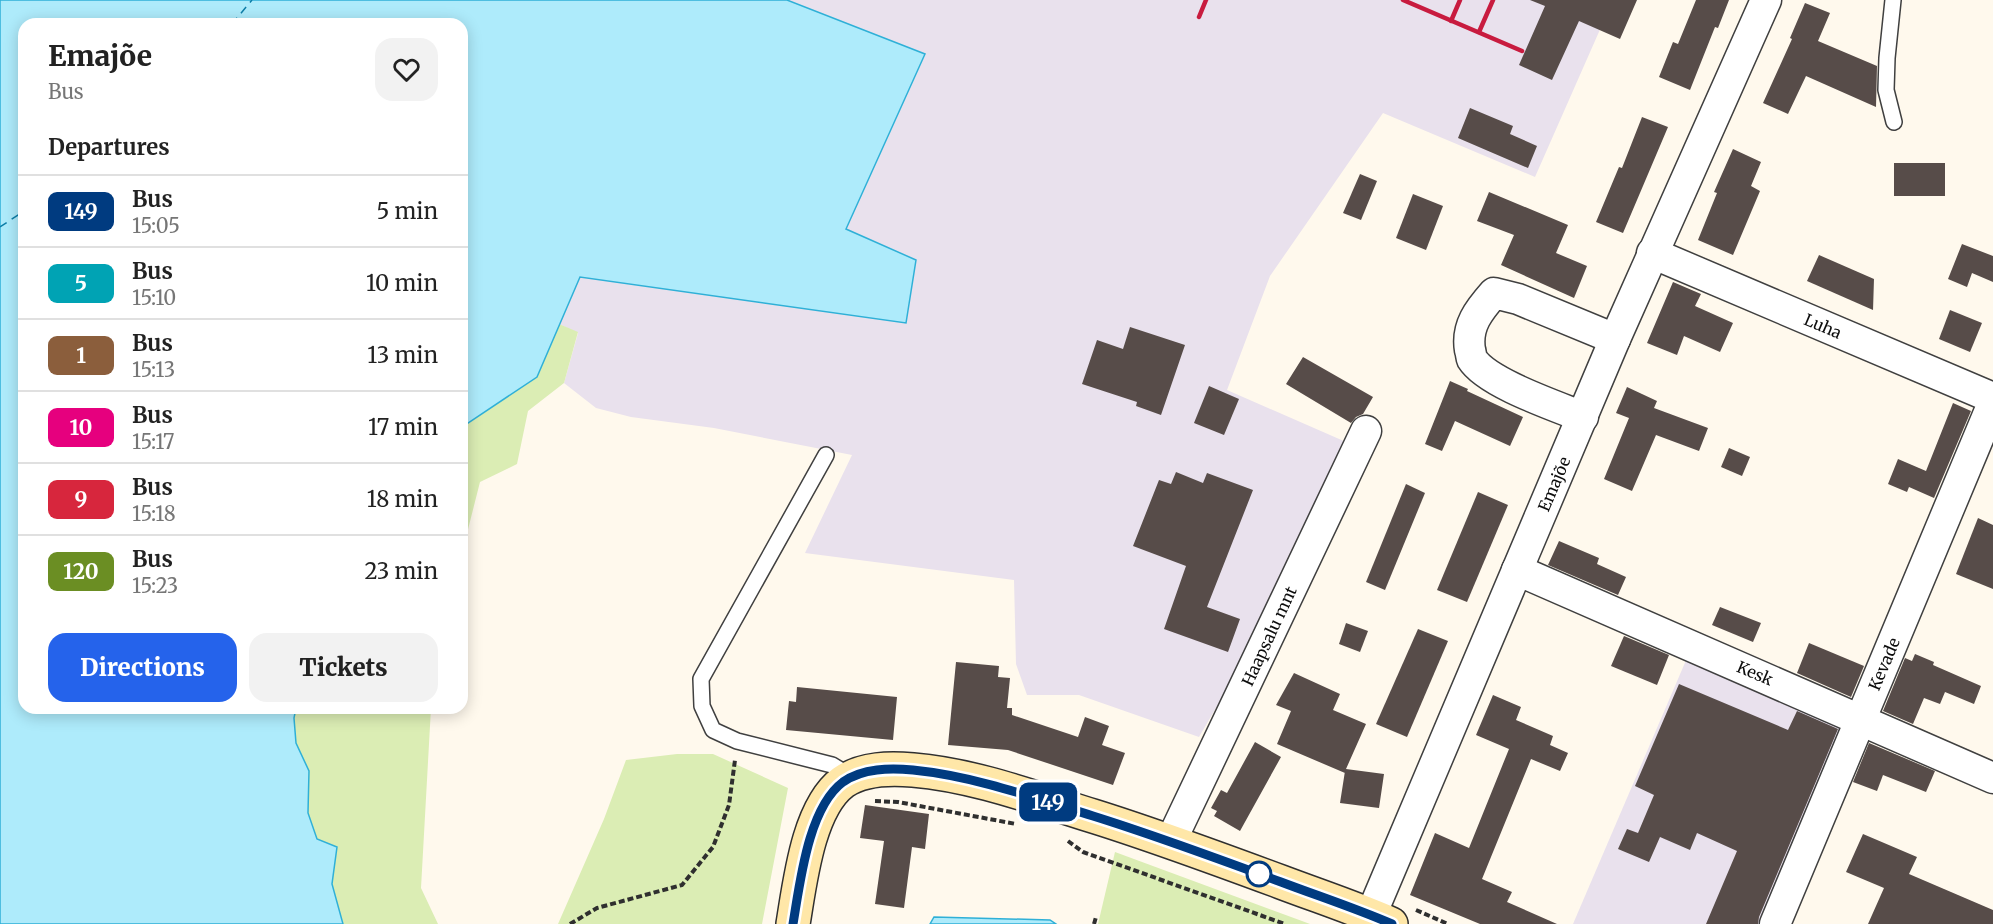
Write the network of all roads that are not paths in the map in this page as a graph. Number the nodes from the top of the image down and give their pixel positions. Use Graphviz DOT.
graph roads {
  1 [pos="1766,0"];
  2 [pos="1893,0"];
  3 [pos="1894,122"];
  4 [pos="1652,253"];
  5 [pos="1615,339"];
  6 [pos="1993,398"];
  7 [pos="1993,403"];
  8 [pos="1582,417"];
  9 [pos="1366,431"];
  10 [pos="825,455"];
  11 [pos="1517,570"];
  12 [pos="1861,719"];
  13 [pos="1993,778"];
  14 [pos="859,789"];
  15 [pos="1171,841"];
  16 [pos="794,919"];
  17 [pos="1381,920"];
  18 [pos="1775,924"];
  1 -- 4 [label="street, Emajõe"];
  2 -- 3 [label="lane"];
  4 -- 5 [label="street, Emajõe"];
  4 -- 6 [label="street, Luha"];
  5 -- 8 [label="street, Emajõe"];
  5 -- 8 [label="street"];
  7 -- 12 [label="street, Kevade"];
  8 -- 11 [label="street, Emajõe"];
  9 -- 15 [label="street, Haapsalu mnt"];
  10 -- 14 [label="lane"];
  11 -- 12 [label="street, Kesk"];
  11 -- 17 [label="street, Emajõe"];
  12 -- 13 [label="street, Kesk"];
  12 -- 18 [label="street, Kevade"];
  14 -- 15 [label="main road"];
  14 -- 16 [label="main road"];
  15 -- 17 [label="main road"];
}
